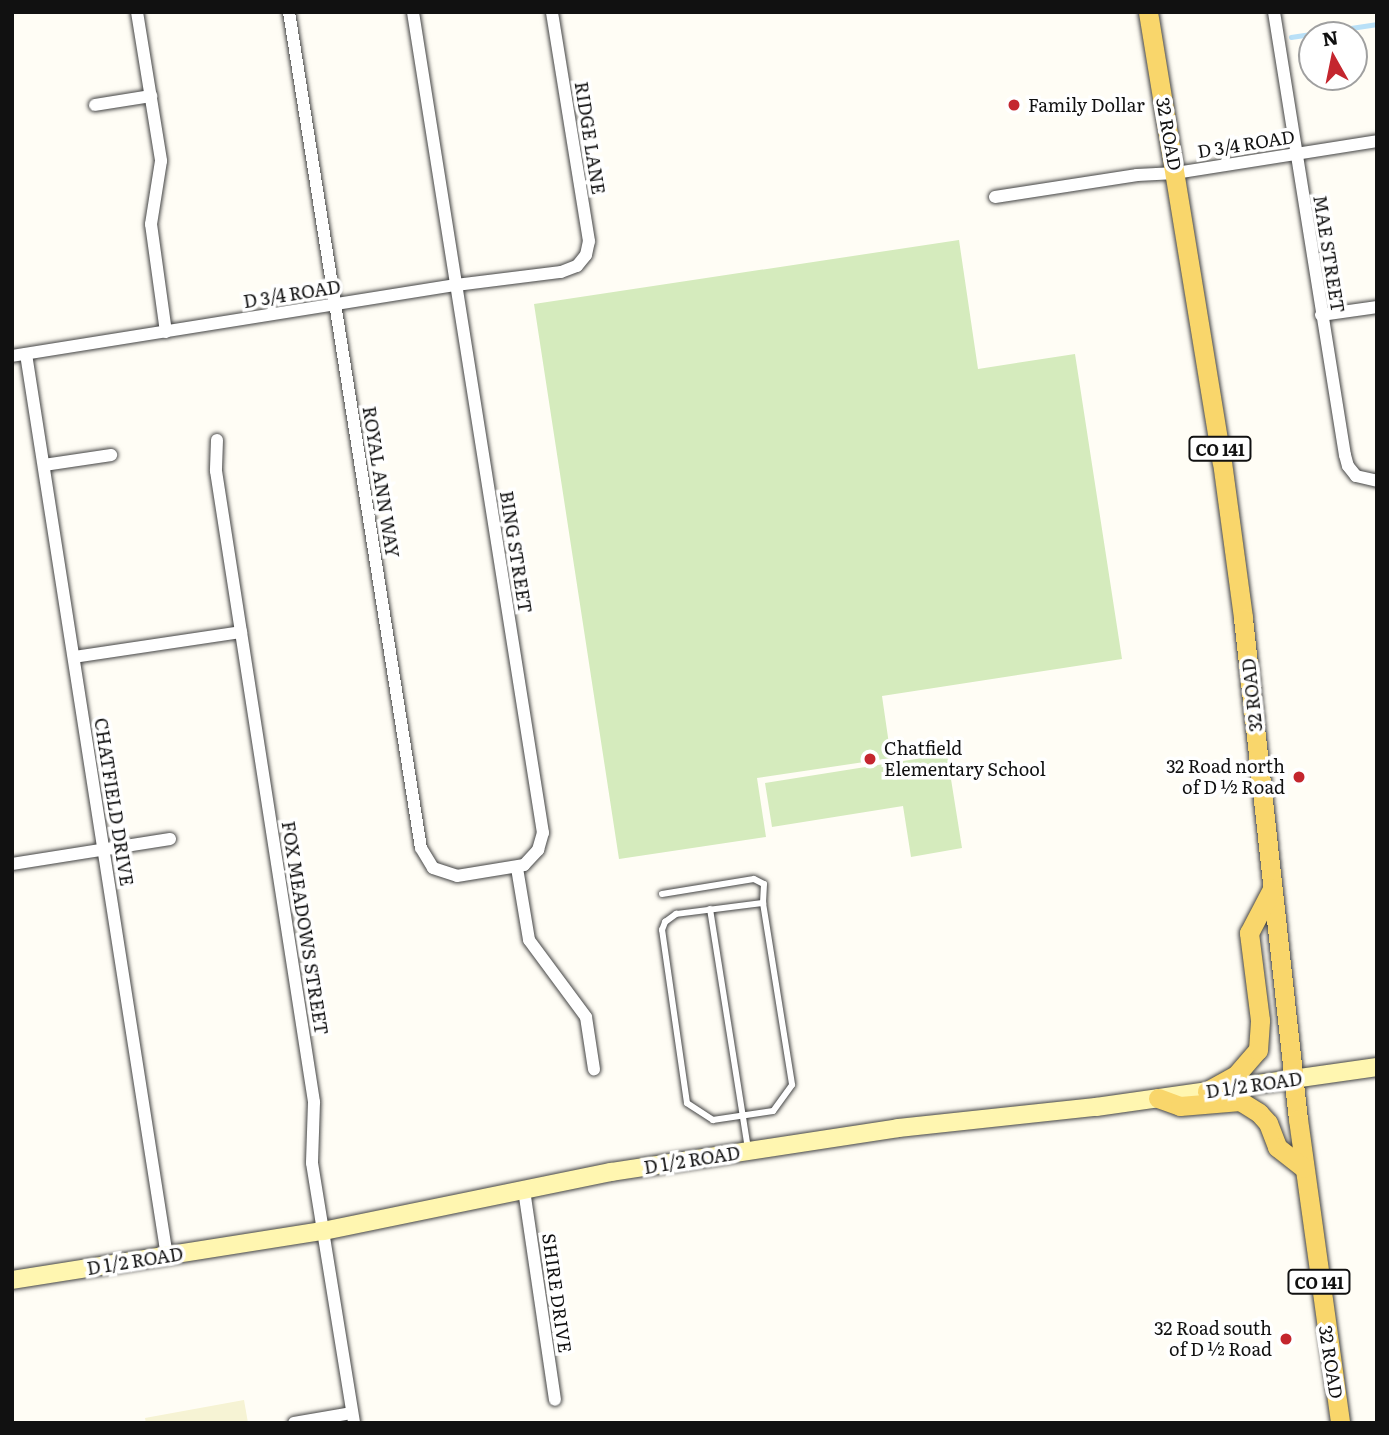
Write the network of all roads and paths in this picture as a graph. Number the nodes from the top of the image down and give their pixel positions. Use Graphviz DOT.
graph roads {
  1 [pos="137,12"];
  2 [pos="289,12"];
  3 [pos="413,12"];
  4 [pos="552,12"];
  5 [pos="1148,12"];
  6 [pos="1273,12"];
  7 [pos="151,96"];
  8 [pos="95,105"];
  9 [pos="1377,141"];
  10 [pos="1294,153"];
  11 [pos="1176,173"];
  12 [pos="995,197"];
  13 [pos="577,266"];
  14 [pos="456,285"];
  15 [pos="335,305"];
  16 [pos="1377,307"];
  17 [pos="1321,315"];
  18 [pos="166,332"];
  19 [pos="26,354"];
  20 [pos="12,356"];
  21 [pos="217,440"];
  22 [pos="111,455"];
  23 [pos="44,465"];
  24 [pos="1377,481"];
  25 [pos="241,632"];
  26 [pos="74,657"];
  27 [pos="170,839"];
  28 [pos="104,849"];
  29 [pos="12,864"];
  30 [pos="517,868"];
  31 [pos="1272,889"];
  32 [pos="662,894"];
  33 [pos="763,903"];
  34 [pos="710,909"];
  35 [pos="1377,1068"];
  36 [pos="594,1069"];
  37 [pos="1293,1080"];
  38 [pos="1208,1091"];
  39 [pos="1158,1098"];
  40 [pos="743,1116"];
  41 [pos="748,1151"];
  42 [pos="1304,1168"];
  43 [pos="524,1190"];
  44 [pos="323,1231"];
  45 [pos="167,1256"];
  46 [pos="12,1280"];
  47 [pos="555,1400"];
  48 [pos="353,1418"];
  49 [pos="294,1423"];
  50 [pos="1340,1423"];
  1 -- 7 [label="street"];
  2 -- 15 [label="street, ROYAL ANN WAY"];
  3 -- 14 [label="street, BING STREET"];
  4 -- 13 [label="street, RIDGE LANE"];
  5 -- 11 [label="main road, 32 ROAD / CO 141"];
  6 -- 10 [label="street, MAE STREET"];
  7 -- 8 [label="street"];
  7 -- 18 [label="street"];
  9 -- 10 [label="street, D 3/4 ROAD"];
  10 -- 11 [label="street, D 3/4 ROAD"];
  10 -- 17 [label="street, MAE STREET"];
  11 -- 12 [label="street, D 3/4 ROAD"];
  11 -- 31 [label="main road, 32 ROAD / CO 141"];
  13 -- 14 [label="street, D 3/4 ROAD"];
  14 -- 15 [label="street, D 3/4 ROAD"];
  14 -- 30 [label="street, BING STREET"];
  15 -- 18 [label="street, D 3/4 ROAD"];
  15 -- 30 [label="street, ROYAL ANN WAY"];
  16 -- 17 [label="street"];
  17 -- 24 [label="street, MAE STREET"];
  18 -- 19 [label="street, D 3/4 ROAD"];
  19 -- 20 [label="street, D 3/4 ROAD"];
  19 -- 23 [label="street, CHATFIELD DRIVE"];
  21 -- 25 [label="street, FOX MEADOWS STREET"];
  22 -- 23 [label="street"];
  23 -- 26 [label="street, CHATFIELD DRIVE"];
  25 -- 26 [label="street"];
  25 -- 44 [label="street, FOX MEADOWS STREET"];
  26 -- 28 [label="street, CHATFIELD DRIVE"];
  27 -- 28 [label="street"];
  28 -- 29 [label="street"];
  28 -- 45 [label="street, CHATFIELD DRIVE"];
  30 -- 36 [label="street"];
  31 -- 37 [label="main road, 32 ROAD / CO 141"];
  31 -- 38 [label="main road"];
  32 -- 33 [label="lane"];
  33 -- 34 [label="lane"];
  33 -- 40 [label="lane"];
  34 -- 40 [label="lane"];
  34 -- 40 [label="lane"];
  35 -- 37 [label="main road, D 1/2 ROAD"];
  37 -- 38 [label="main road, D 1/2 ROAD"];
  37 -- 42 [label="main road, 32 ROAD / CO 141"];
  38 -- 39 [label="main road, D 1/2 ROAD"];
  39 -- 41 [label="main road, D 1/2 ROAD"];
  39 -- 42 [label="main road"];
  40 -- 41 [label="lane"];
  41 -- 43 [label="main road, D 1/2 ROAD"];
  42 -- 50 [label="main road, 32 ROAD / CO 141"];
  43 -- 44 [label="main road, D 1/2 ROAD"];
  43 -- 47 [label="street, SHIRE DRIVE"];
  44 -- 45 [label="main road, D 1/2 ROAD"];
  44 -- 48 [label="street, FOX MEADOWS STREET"];
  45 -- 46 [label="main road, D 1/2 ROAD"];
  48 -- 49 [label="street"];
}
